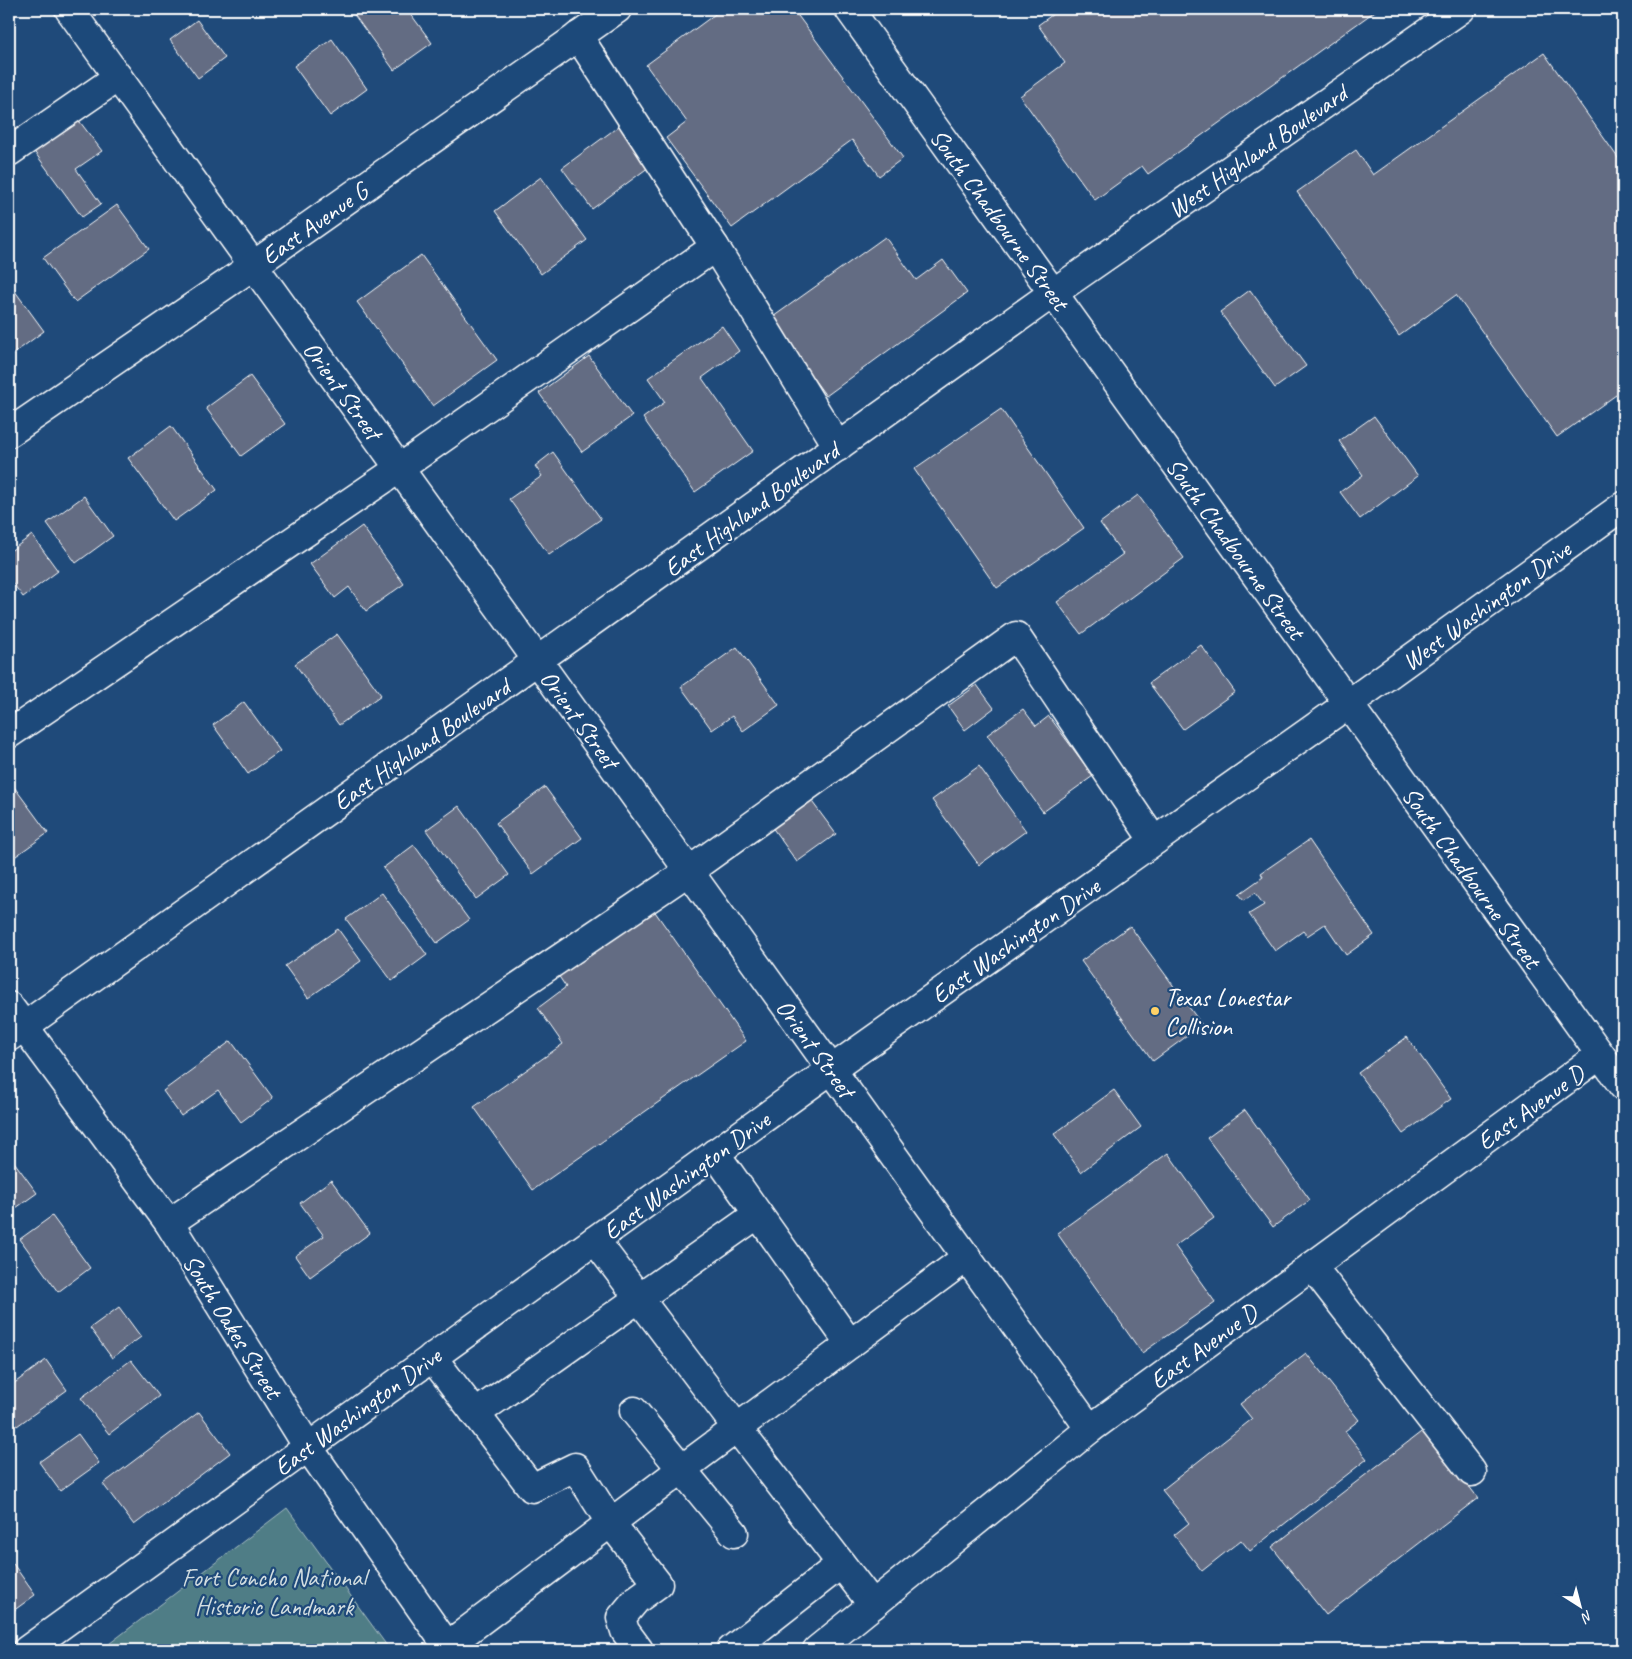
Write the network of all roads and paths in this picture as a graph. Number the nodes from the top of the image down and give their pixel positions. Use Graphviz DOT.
graph roads {
  1 [pos="69,9"];
  2 [pos="617,9"];
  3 [pos="849,9"];
  4 [pos="1461,9"];
  5 [pos="578,36"];
  6 [pos="118,77"];
  7 [pos="9,152"];
  8 [pos="715,247"];
  9 [pos="254,265"];
  10 [pos="1053,293"];
  11 [pos="9,433"];
  12 [pos="838,447"];
  13 [pos="400,468"];
  14 [pos="1623,506"];
  15 [pos="538,661"];
  16 [pos="1348,704"];
  17 [pos="9,734"];
  18 [pos="1154,841"];
  19 [pos="689,871"];
  20 [pos="13,1023"];
  21 [pos="1600,1055"];
  22 [pos="832,1069"];
  23 [pos="1623,1086"];
  24 [pos="715,1154"];
  25 [pos="758,1214"];
  26 [pos="168,1223"];
  27 [pos="595,1240"];
  28 [pos="967,1257"];
  29 [pos="1312,1266"];
  30 [pos="638,1297"];
  31 [pos="850,1344"];
  32 [pos="432,1357"];
  33 [pos="634,1411"];
  34 [pos="475,1414"];
  35 [pos="736,1428"];
  36 [pos="1090,1429"];
  37 [pos="308,1446"];
  38 [pos="682,1469"];
  39 [pos="1472,1472"];
  40 [pos="610,1522"];
  41 [pos="734,1533"];
  42 [pos="841,1564"];
  43 [pos="872,1605"];
  44 [pos="448,1648"];
  45 [pos="26,1650"];
  46 [pos="640,1650"];
  47 [pos="731,1650"];
  48 [pos="817,1650"];
  1 -- 6 [label="street, Orient Street"];
  2 -- 5 [label="street, East Avenue G"];
  3 -- 10 [label="street, South Chadbourne Street"];
  4 -- 10 [label="street, West Highland Boulevard"];
  5 -- 8 [label="street"];
  5 -- 9 [label="street, East Avenue G"];
  6 -- 7 [label="street"];
  6 -- 9 [label="street, Orient Street"];
  8 -- 12 [label="street"];
  8 -- 13 [label="street"];
  9 -- 11 [label="street, East Avenue G"];
  9 -- 13 [label="street, Orient Street"];
  10 -- 12 [label="street, East Highland Boulevard"];
  10 -- 16 [label="street, South Chadbourne Street"];
  12 -- 15 [label="street, East Highland Boulevard"];
  13 -- 15 [label="street, Orient Street"];
  13 -- 17 [label="street"];
  14 -- 16 [label="street, West Washington Drive"];
  15 -- 19 [label="street, Orient Street"];
  15 -- 20 [label="street, East Highland Boulevard"];
  16 -- 18 [label="street, East Washington Drive"];
  16 -- 21 [label="street, South Chadbourne Street"];
  18 -- 19 [label="street"];
  18 -- 22 [label="street, East Washington Drive"];
  19 -- 22 [label="street, Orient Street"];
  19 -- 26 [label="street"];
  20 -- 26 [label="street, South Oakes Street"];
  21 -- 23 [label="street, South Chadbourne Street"];
  21 -- 29 [label="street, East Avenue D"];
  22 -- 24 [label="street, East Washington Drive"];
  22 -- 28 [label="street, Orient Street"];
  24 -- 25 [label="street"];
  24 -- 27 [label="street, East Washington Drive"];
  25 -- 30 [label="street"];
  25 -- 31 [label="street"];
  26 -- 37 [label="street, South Oakes Street"];
  27 -- 30 [label="street"];
  27 -- 32 [label="street, East Washington Drive"];
  28 -- 31 [label="street"];
  28 -- 36 [label="street, Orient Street"];
  29 -- 36 [label="street, East Avenue D"];
  29 -- 39 [label="street"];
  30 -- 34 [label="street"];
  30 -- 35 [label="street"];
  31 -- 35 [label="street"];
  32 -- 34 [label="street"];
  32 -- 37 [label="street, East Washington Drive"];
  33 -- 38 [label="street"];
  34 -- 40 [label="street"];
  35 -- 38 [label="street"];
  35 -- 42 [label="street"];
  36 -- 43 [label="street, East Avenue D"];
  37 -- 44 [label="street, South Oakes Street"];
  37 -- 45 [label="street, East Washington Drive"];
  38 -- 40 [label="street"];
  38 -- 41 [label="street"];
  40 -- 44 [label="street"];
  40 -- 46 [label="street"];
  42 -- 43 [label="street"];
  42 -- 47 [label="street"];
  43 -- 48 [label="street, East Avenue D"];
}
